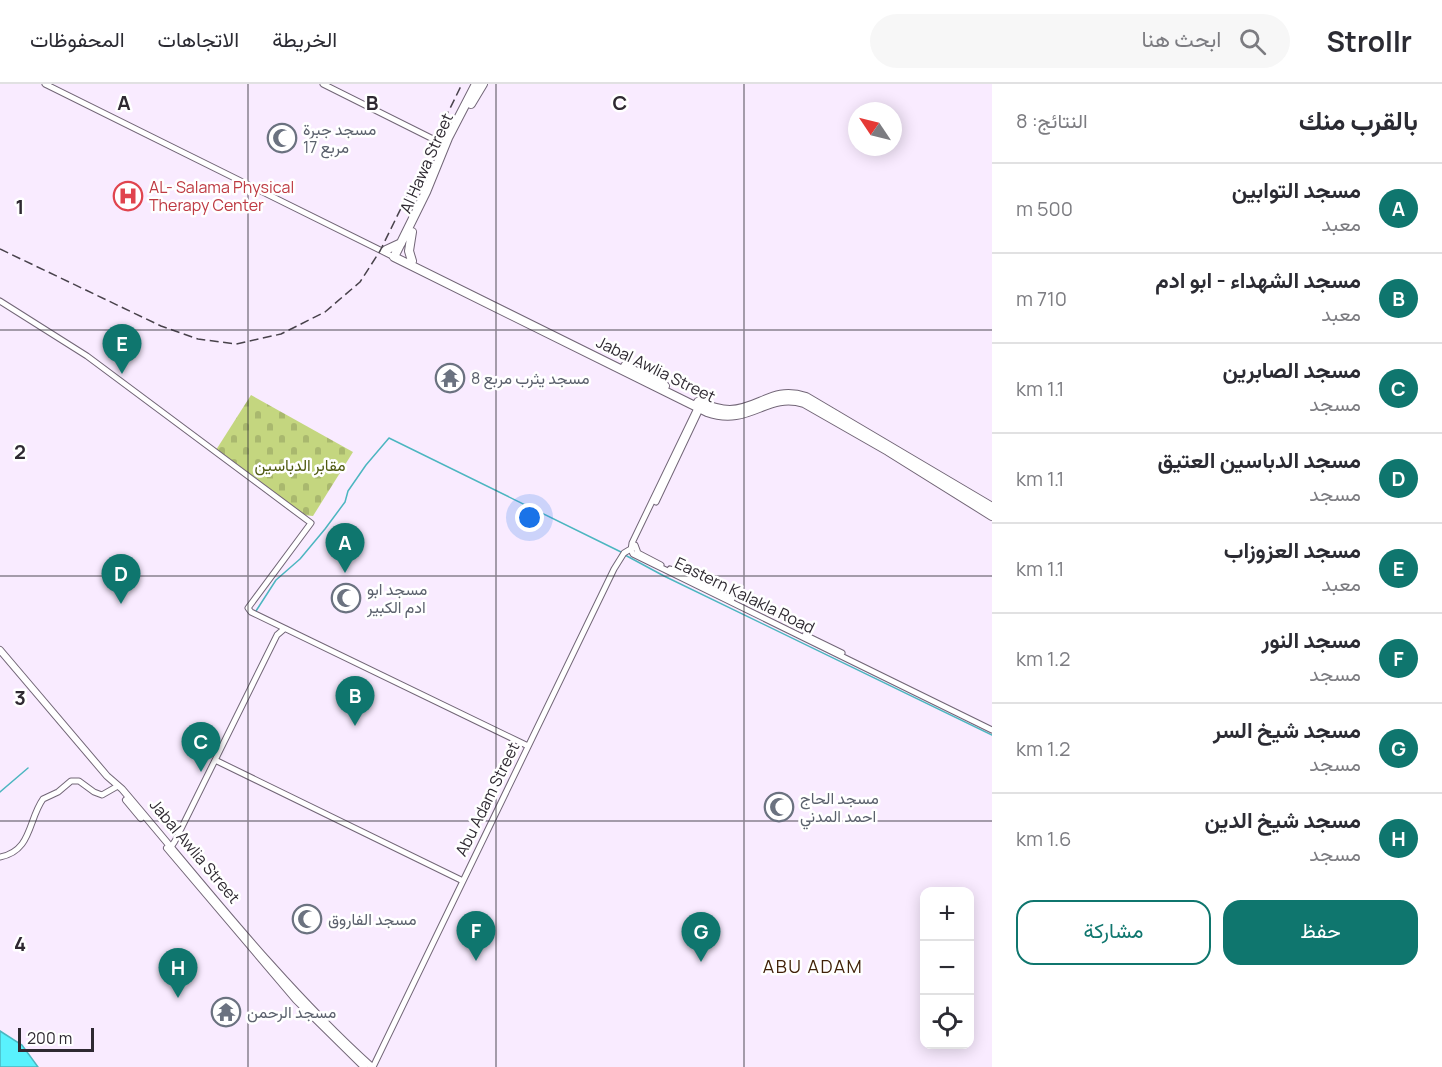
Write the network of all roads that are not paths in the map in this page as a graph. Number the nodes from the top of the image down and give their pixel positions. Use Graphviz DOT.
graph roads {
  1 [pos="45,84"];
  2 [pos="53,84"];
  3 [pos="323,84"];
  4 [pos="476,84"];
  5 [pos="483,84"];
  6 [pos="448,138"];
  7 [pos="435,140"];
  8 [pos="442,151"];
  9 [pos="412,232"];
  10 [pos="401,243"];
  11 [pos="386,250"];
  12 [pos="399,258"];
  13 [pos="412,261"];
  14 [pos="0,301"];
  15 [pos="700,406"];
  16 [pos="992,507"];
  17 [pos="992,516"];
  18 [pos="632,547"];
  19 [pos="277,626"];
  20 [pos="284,629"];
  21 [pos="277,635"];
  22 [pos="0,650"];
  23 [pos="0,655"];
  24 [pos="992,728"];
  25 [pos="528,746"];
  26 [pos="215,760"];
  27 [pos="116,788"];
  28 [pos="170,848"];
  29 [pos="0,857"];
  30 [pos="463,881"];
  31 [pos="364,1067"];
  32 [pos="373,1067"];
  1 -- 12 [label="street"];
  2 -- 11 [label="street"];
  3 -- 7 [label="street"];
  4 -- 6 [label="highway, Al Hawa Street"];
  5 -- 9 [label="highway, Al Hawa Street"];
  6 -- 7 [label="street"];
  6 -- 8 [label="highway, Al Hawa Street"];
  7 -- 8 [label="street"];
  8 -- 10 [label="highway, Al Hawa Street"];
  9 -- 12 [label="highway, Al Hawa Street"];
  9 -- 13 [label="highway"];
  10 -- 11 [label="highway"];
  10 -- 12 [label="highway, Al Hawa Street"];
  11 -- 12 [label="street"];
  12 -- 13 [label="highway, Jabal Awlia Street"];
  12 -- 15 [label="highway, Jabal Awlia Street"];
  13 -- 15 [label="highway, Jabal Awlia Street"];
  14 -- 19 [label="street"];
  15 -- 16 [label="highway, Jabal Awlia Street"];
  15 -- 17 [label="highway, Jabal Awlia Street"];
  15 -- 18 [label="street"];
  18 -- 24 [label="street, Eastern Kalakla Road"];
  18 -- 25 [label="street, Abu Adam Street"];
  19 -- 20 [label="street"];
  19 -- 21 [label="street"];
  20 -- 21 [label="street"];
  20 -- 25 [label="street"];
  21 -- 26 [label="street"];
  22 -- 28 [label="main road, Jabal Awlia Street"];
  23 -- 27 [label="main road, Jabal Awlia Street"];
  25 -- 30 [label="street, Abu Adam Street"];
  26 -- 28 [label="street"];
  26 -- 30 [label="street"];
  27 -- 28 [label="main road, Jabal Awlia Street"];
  27 -- 29 [label="street"];
  28 -- 31 [label="main road, Jabal Awlia Street"];
  28 -- 32 [label="main road, Jabal Awlia Street"];
  30 -- 32 [label="street, Abu Adam Street"];
}
